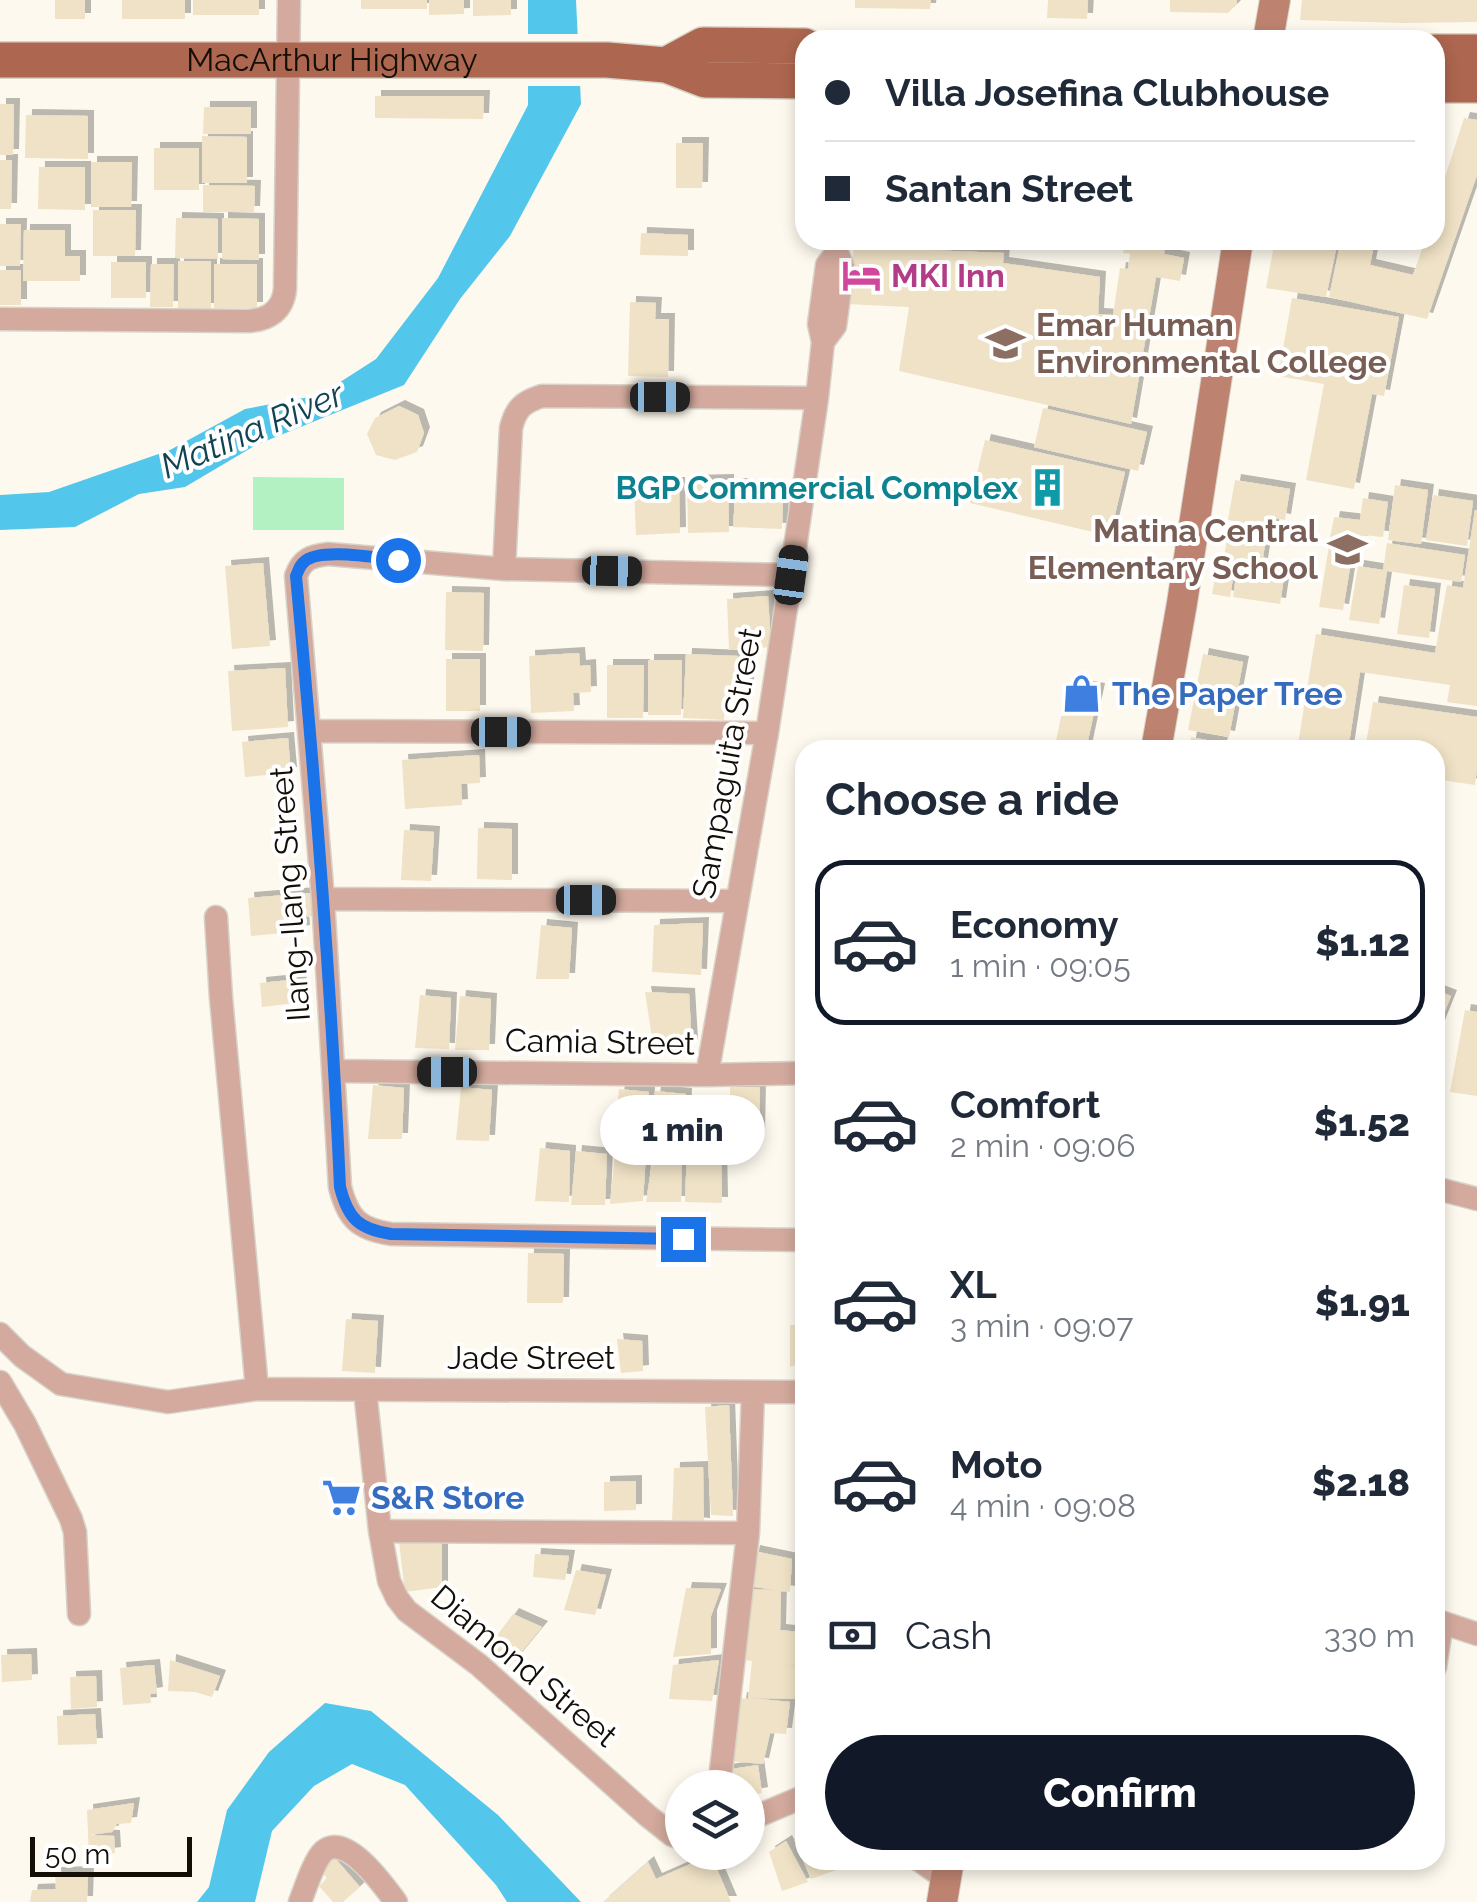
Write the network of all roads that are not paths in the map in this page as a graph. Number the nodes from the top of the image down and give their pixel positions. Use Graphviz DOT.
graph roads {
  1 [pos="290,0"];
  2 [pos="1274,0"];
  3 [pos="1270,30"];
  4 [pos="795,46"];
  5 [pos="1445,52"];
  6 [pos="1477,52"];
  7 [pos="0,60"];
  8 [pos="289,60"];
  9 [pos="666,65"];
  10 [pos="795,80"];
  11 [pos="1445,85"];
  12 [pos="1477,85"];
  13 [pos="839,250"];
  14 [pos="1236,250"];
  15 [pos="0,320"];
  16 [pos="817,398"];
  17 [pos="504,569"];
  18 [pos="791,575"];
  19 [pos="311,731"];
  20 [pos="767,733"];
  21 [pos="1158,740"];
  22 [pos="324,899"];
  23 [pos="736,901"];
  24 [pos="216,918"];
  25 [pos="335,1072"];
  26 [pos="795,1073"];
  27 [pos="707,1075"];
  28 [pos="1445,1191"];
  29 [pos="1477,1199"];
  30 [pos="795,1240"];
  31 [pos="0,1334"];
  32 [pos="0,1382"];
  33 [pos="257,1389"];
  34 [pos="365,1390"];
  35 [pos="752,1392"];
  36 [pos="795,1392"];
  37 [pos="380,1531"];
  38 [pos="748,1533"];
  39 [pos="80,1614"];
  40 [pos="1445,1624"];
  41 [pos="1477,1634"];
  42 [pos="720,1770"];
  43 [pos="795,1800"];
  44 [pos="765,1813"];
  45 [pos="665,1829"];
  46 [pos="300,1902"];
  47 [pos="396,1902"];
  1 -- 8 [label="street"];
  2 -- 3 [label="main road"];
  4 -- 9 [label="main road, MacArthur Highway"];
  5 -- 6 [label="main road"];
  7 -- 8 [label="main road, MacArthur Highway"];
  8 -- 9 [label="main road, MacArthur Highway"];
  8 -- 15 [label="street"];
  9 -- 10 [label="main road, MacArthur Highway"];
  11 -- 12 [label="main road"];
  13 -- 16 [label="street, Sampaguita Street"];
  14 -- 21 [label="main road"];
  16 -- 17 [label="street"];
  16 -- 18 [label="street, Sampaguita Street"];
  17 -- 18 [label="street"];
  17 -- 19 [label="street, Ilang-Ilang Street"];
  18 -- 20 [label="street, Sampaguita Street"];
  19 -- 20 [label="street"];
  19 -- 22 [label="street, Ilang-Ilang Street"];
  20 -- 23 [label="street, Sampaguita Street"];
  22 -- 23 [label="street"];
  22 -- 25 [label="street, Ilang-Ilang Street"];
  23 -- 27 [label="street, Sampaguita Street"];
  24 -- 33 [label="street"];
  25 -- 27 [label="street, Camia Street"];
  25 -- 30 [label="street, Ilang-Ilang Street"];
  26 -- 27 [label="street, Camia Street"];
  28 -- 29 [label="street"];
  31 -- 33 [label="street, Jade Street"];
  32 -- 39 [label="street"];
  33 -- 34 [label="street, Jade Street"];
  34 -- 35 [label="street, Jade Street"];
  34 -- 37 [label="street, Diamond Street"];
  35 -- 36 [label="street, Jade Street"];
  35 -- 38 [label="street"];
  37 -- 38 [label="street"];
  37 -- 45 [label="street, Diamond Street"];
  38 -- 42 [label="street"];
  40 -- 41 [label="street"];
  43 -- 44 [label="street"];
  46 -- 47 [label="street"];
}
